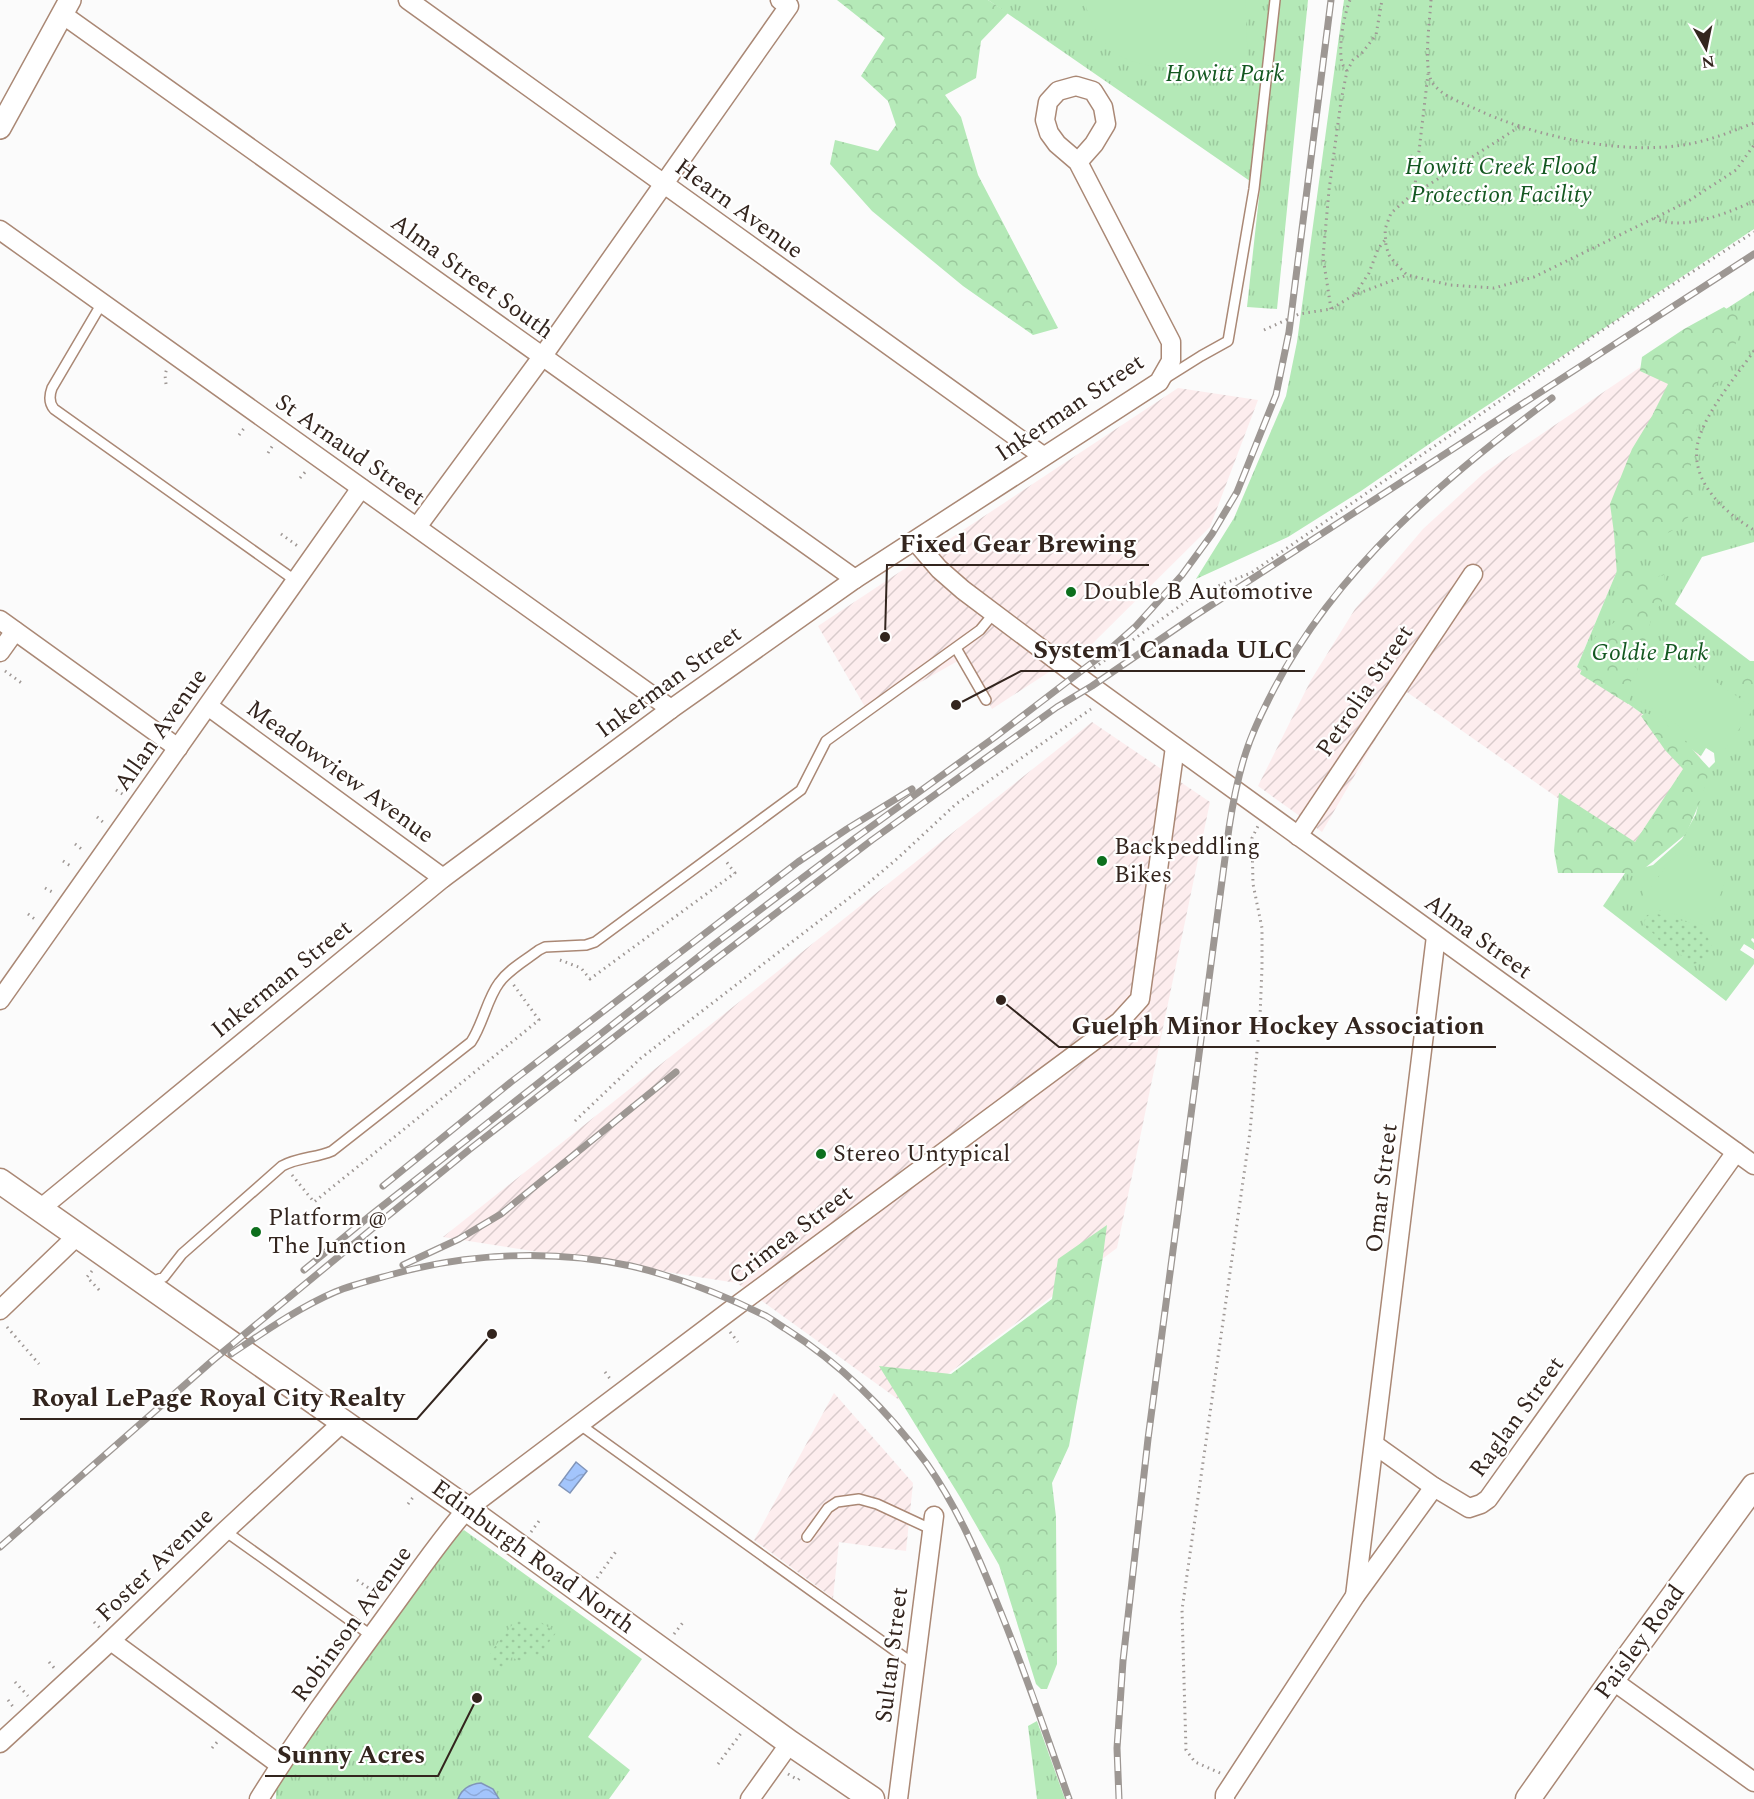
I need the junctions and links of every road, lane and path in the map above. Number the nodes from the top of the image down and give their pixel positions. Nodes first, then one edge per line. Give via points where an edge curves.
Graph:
1 (408, 0) edge
2 (1275, 0) edge
3 (1350, 0) edge
4 (1382, 0) edge
5 (1431, 0) edge
6 (785, 3) edge
7 (66, 7) edge
8 (1347, 71) junction
9 (1428, 71) junction
10 (1754, 123) edge
11 (0, 128) edge
12 (1519, 128) junction
13 (1754, 145) edge
14 (1078, 162) dead end
15 (664, 185) junction
16 (1414, 195) junction
17 (1754, 201) edge
18 (1654, 218) junction
19 (0, 230) edge
20 (1754, 232) edge
21 (1386, 240) junction
22 (1407, 275) junction
23 (1354, 295) junction
24 (102, 303) junction
25 (1331, 309) junction
26 (1264, 330) dead end
27 (1754, 351) edge
28 (542, 357) junction
29 (167, 368) dead end
30 (1159, 382) junction
31 (166, 384) dead end
32 (247, 424) dead end
33 (239, 435) dead end
34 (274, 443) dead end
35 (268, 453) dead end
36 (1043, 456) junction
37 (309, 467) dead end
38 (300, 477) dead end
39 (361, 488) junction
40 (417, 527) junction
41 (1754, 530) edge
42 (281, 534) dead end
43 (915, 541) junction
44 (302, 549) dead end
45 (1473, 574) dead end
46 (855, 579) junction
47 (296, 581) junction
48 (994, 613) junction
49 (0, 620) edge
50 (15, 631) junction
51 (956, 648) junction
52 (0, 652) edge
53 (5, 671) dead end
54 (1080, 678) junction
55 (23, 684) dead end
56 (1107, 698) junction
57 (986, 700) dead end
58 (208, 706) junction
59 (672, 709) junction
60 (1175, 747) junction
61 (178, 748) junction
62 (116, 790) dead end
63 (125, 796) dead end
64 (1264, 811) junction
65 (97, 817) dead end
66 (105, 824) dead end
67 (1298, 836) junction
68 (75, 844) dead end
69 (85, 852) dead end
70 (63, 861) dead end
71 (73, 868) dead end
72 (443, 878) junction
73 (45, 888) dead end
74 (55, 894) dead end
75 (28, 914) dead end
76 (36, 920) dead end
77 (1436, 936) junction
78 (0, 1000) edge
79 (575, 1121) dead end
80 (1736, 1152) junction
81 (1754, 1165) edge
82 (0, 1180) edge
83 (40, 1209) junction
84 (78, 1235) junction
85 (95, 1268) dead end
86 (146, 1284) junction
87 (101, 1293) dead end
88 (2, 1317) edge
89 (728, 1329) dead end
90 (738, 1342) dead end
91 (39, 1364) dead end
92 (604, 1372) dead end
93 (612, 1381) dead end
94 (343, 1422) junction
95 (579, 1424) junction
96 (1375, 1445) junction
97 (1754, 1486) edge
98 (1434, 1487) junction
99 (415, 1494) dead end
100 (408, 1504) dead end
101 (467, 1509) junction
102 (539, 1521) dead end
103 (933, 1523) joint
104 (225, 1531) junction
105 (530, 1532) dead end
106 (807, 1538) dead end
107 (617, 1550) dead end
108 (596, 1579) dead end
109 (357, 1580) dead end
110 (1355, 1596) junction
111 (384, 1598) dead end
112 (684, 1621) dead end
113 (674, 1635) dead end
114 (372, 1636) junction
115 (111, 1641) junction
116 (915, 1665) junction
117 (1612, 1680) junction
118 (15, 1682) dead end
119 (31, 1699) dead end
120 (744, 1730) dead end
121 (0, 1743) edge
122 (790, 1743) junction
123 (718, 1764) dead end
124 (280, 1765) junction
125 (788, 1773) dead end
126 (1236, 1779) junction
127 (798, 1780) dead end
128 (1754, 1782) edge
129 (259, 1799) edge
130 (750, 1799) edge
131 (872, 1799) edge
132 (898, 1799) edge
133 (1225, 1799) edge
134 (1528, 1799) edge

1 - 15 street, Hearn Avenue
2 - 30 lane via 1254,189 1228,341
3 - 8 path via 1341,43 1342,63
4 - 8 path via 1376,35
5 - 9 path
6 - 15 street
7 - 11 street
7 - 28 street, Alma Street South
8 - 25 path via 1323,257
9 - 12 path via 1445,94
9 - 16 path
10 - 12 path via 1707,140 1664,147 1608,145
12 - 16 path
13 - 18 path via 1736,170
14 - 30 street, Inkerman Street via 1171,342 1172,361
15 - 28 street
15 - 36 street, Hearn Avenue
16 - 21 path via 1390,213
17 - 18 path via 1715,217 1663,223
18 - 22 path via 1534,277 1494,288 1450,285
19 - 24 street, St Arnaud Street
20 - 54 path via 1601,331 1251,573 1195,595
21 - 22 path via 1389,255
21 - 23 path
22 - 23 path
23 - 25 path
24 - 39 street, St Arnaud Street
24 - 47 lane via 52,388 54,410
25 - 26 path via 1299,314
27 - 41 path via 1720,399 1697,444 1700,475 1717,503
28 - 40 street
28 - 46 street, Alma Street South
29 - 31 path
30 - 36 street, Inkerman Street
32 - 33 path
34 - 35 path
36 - 43 street, Inkerman Street
37 - 38 path
39 - 40 street, St Arnaud Street
39 - 47 street, Allan Avenue
40 - 59 street, St Arnaud Street
42 - 44 path
43 - 46 street, Inkerman Street
43 - 48 street via 939,569
45 - 67 street, Petrolia Street
46 - 59 street, Inkerman Street
47 - 58 street, Allan Avenue
48 - 51 lane via 980,630
48 - 54 street
49 - 50 street
50 - 52 street
50 - 61 street
51 - 57 lane
51 - 86 lane via 826,741 801,790 595,942 545,947 503,978 471,1042 332,1151 282,1166 189,1247 164,1277
53 - 55 path
54 - 56 street
56 - 60 street
56 - 79 path via 956,804 866,885 641,1058
58 - 61 street, Allan Avenue
58 - 72 street, Meadowview Avenue
59 - 72 street, Inkerman Street
60 - 64 street, Alma Street
60 - 95 street, Crimea Street via 1140,999 1119,1022
61 - 78 street, Allan Avenue
62 - 63 path
64 - 67 street, Alma Street
64 - 126 path via 1252,838 1263,967 1250,1132 1182,1610 1186,1750 1195,1762
65 - 66 path
67 - 77 street, Alma Street
68 - 69 path
70 - 71 path
72 - 83 street, Inkerman Street
73 - 74 path
75 - 76 path
77 - 80 street, Alma Street
77 - 96 street, Omar Street
80 - 81 street, Alma Street
80 - 98 street, Raglan Street via 1488,1499 1469,1508
82 - 83 main road, Edinburgh Road North
83 - 84 main road, Edinburgh Road North
84 - 86 main road, Edinburgh Road North
84 - 88 street
85 - 87 path via 87,1277
86 - 94 main road, Edinburgh Road North
88 - 91 path
89 - 90 path
92 - 93 path
94 - 101 main road, Edinburgh Road North
94 - 104 street, Foster Avenue
95 - 101 street, Crimea Street
95 - 116 lane
96 - 98 street
96 - 110 street, Omar Street
97 - 117 main road, Paisley Road
98 - 110 street
99 - 100 path
101 - 114 street, Robinson Avenue
101 - 122 main road, Edinburgh Road North
102 - 105 path
103 - 106 lane via 859,1499 828,1508
103 - 116 street, Sultan Street
104 - 114 lane
104 - 115 street, Foster Avenue
107 - 108 path
109 - 111 path
110 - 126 street
112 - 113 path
114 - 124 street, Robinson Avenue
115 - 121 street, Foster Avenue
115 - 124 street
116 - 132 street, Sultan Street
117 - 128 street
117 - 134 main road, Paisley Road
118 - 119 path
120 - 123 path
122 - 130 street
122 - 131 main road, Edinburgh Road North
124 - 129 street, Robinson Avenue
125 - 127 path
126 - 133 street

